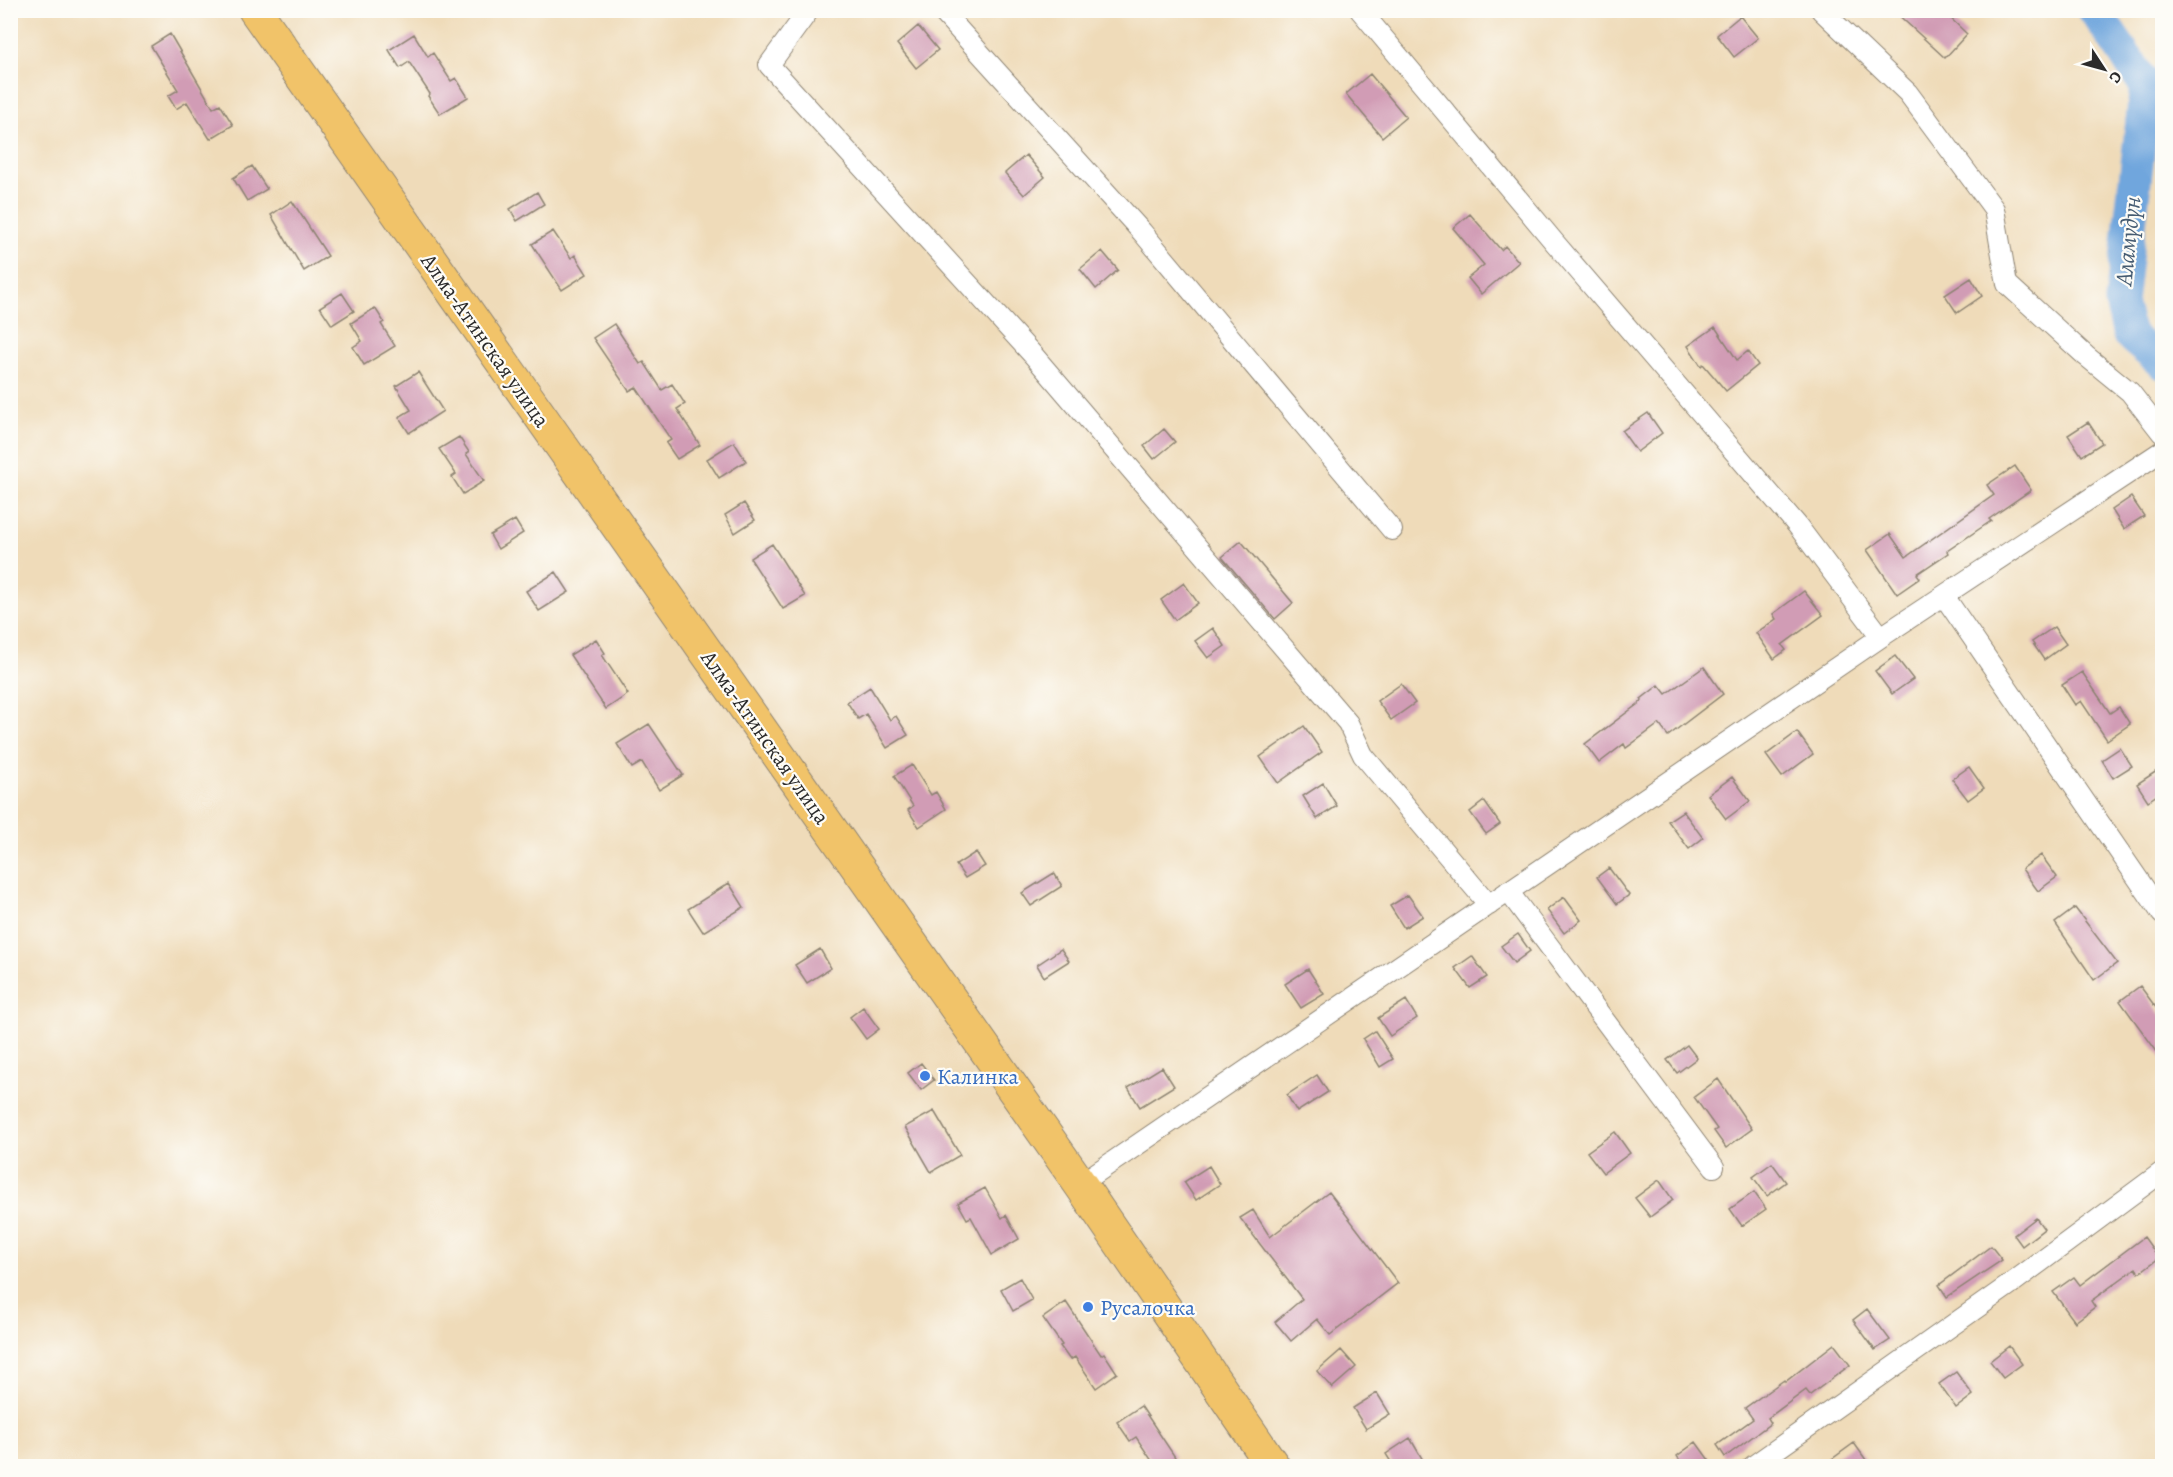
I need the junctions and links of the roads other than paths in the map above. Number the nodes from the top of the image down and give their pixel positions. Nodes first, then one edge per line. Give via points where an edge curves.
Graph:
1 (255, 10) edge
2 (808, 10) edge
3 (941, 10) edge
4 (1360, 10) edge
5 (1821, 10) edge
6 (2163, 433) edge
7 (2163, 451) edge
8 (1392, 530) dead end
9 (1944, 596) junction
10 (1881, 637) junction
11 (1508, 891) junction
12 (1490, 904) junction
13 (2163, 914) edge
14 (1714, 1167) dead end
15 (2163, 1173) edge
16 (1080, 1184) junction
17 (1273, 1467) edge
18 (1753, 1467) edge

1 - 16 highway, Алма-Атинская улица
2 - 12 street via 769,65 1034,356 1348,723 1363,755
3 - 8 street via 1142,232
4 - 10 street via 1797,525
5 - 6 street via 1908,93 1994,209 2007,284 2130,392
7 - 9 street
9 - 10 street
9 - 13 street
10 - 11 street
11 - 12 street
11 - 14 street
12 - 16 street
15 - 18 street
16 - 17 highway, Алма-Атинская улица

